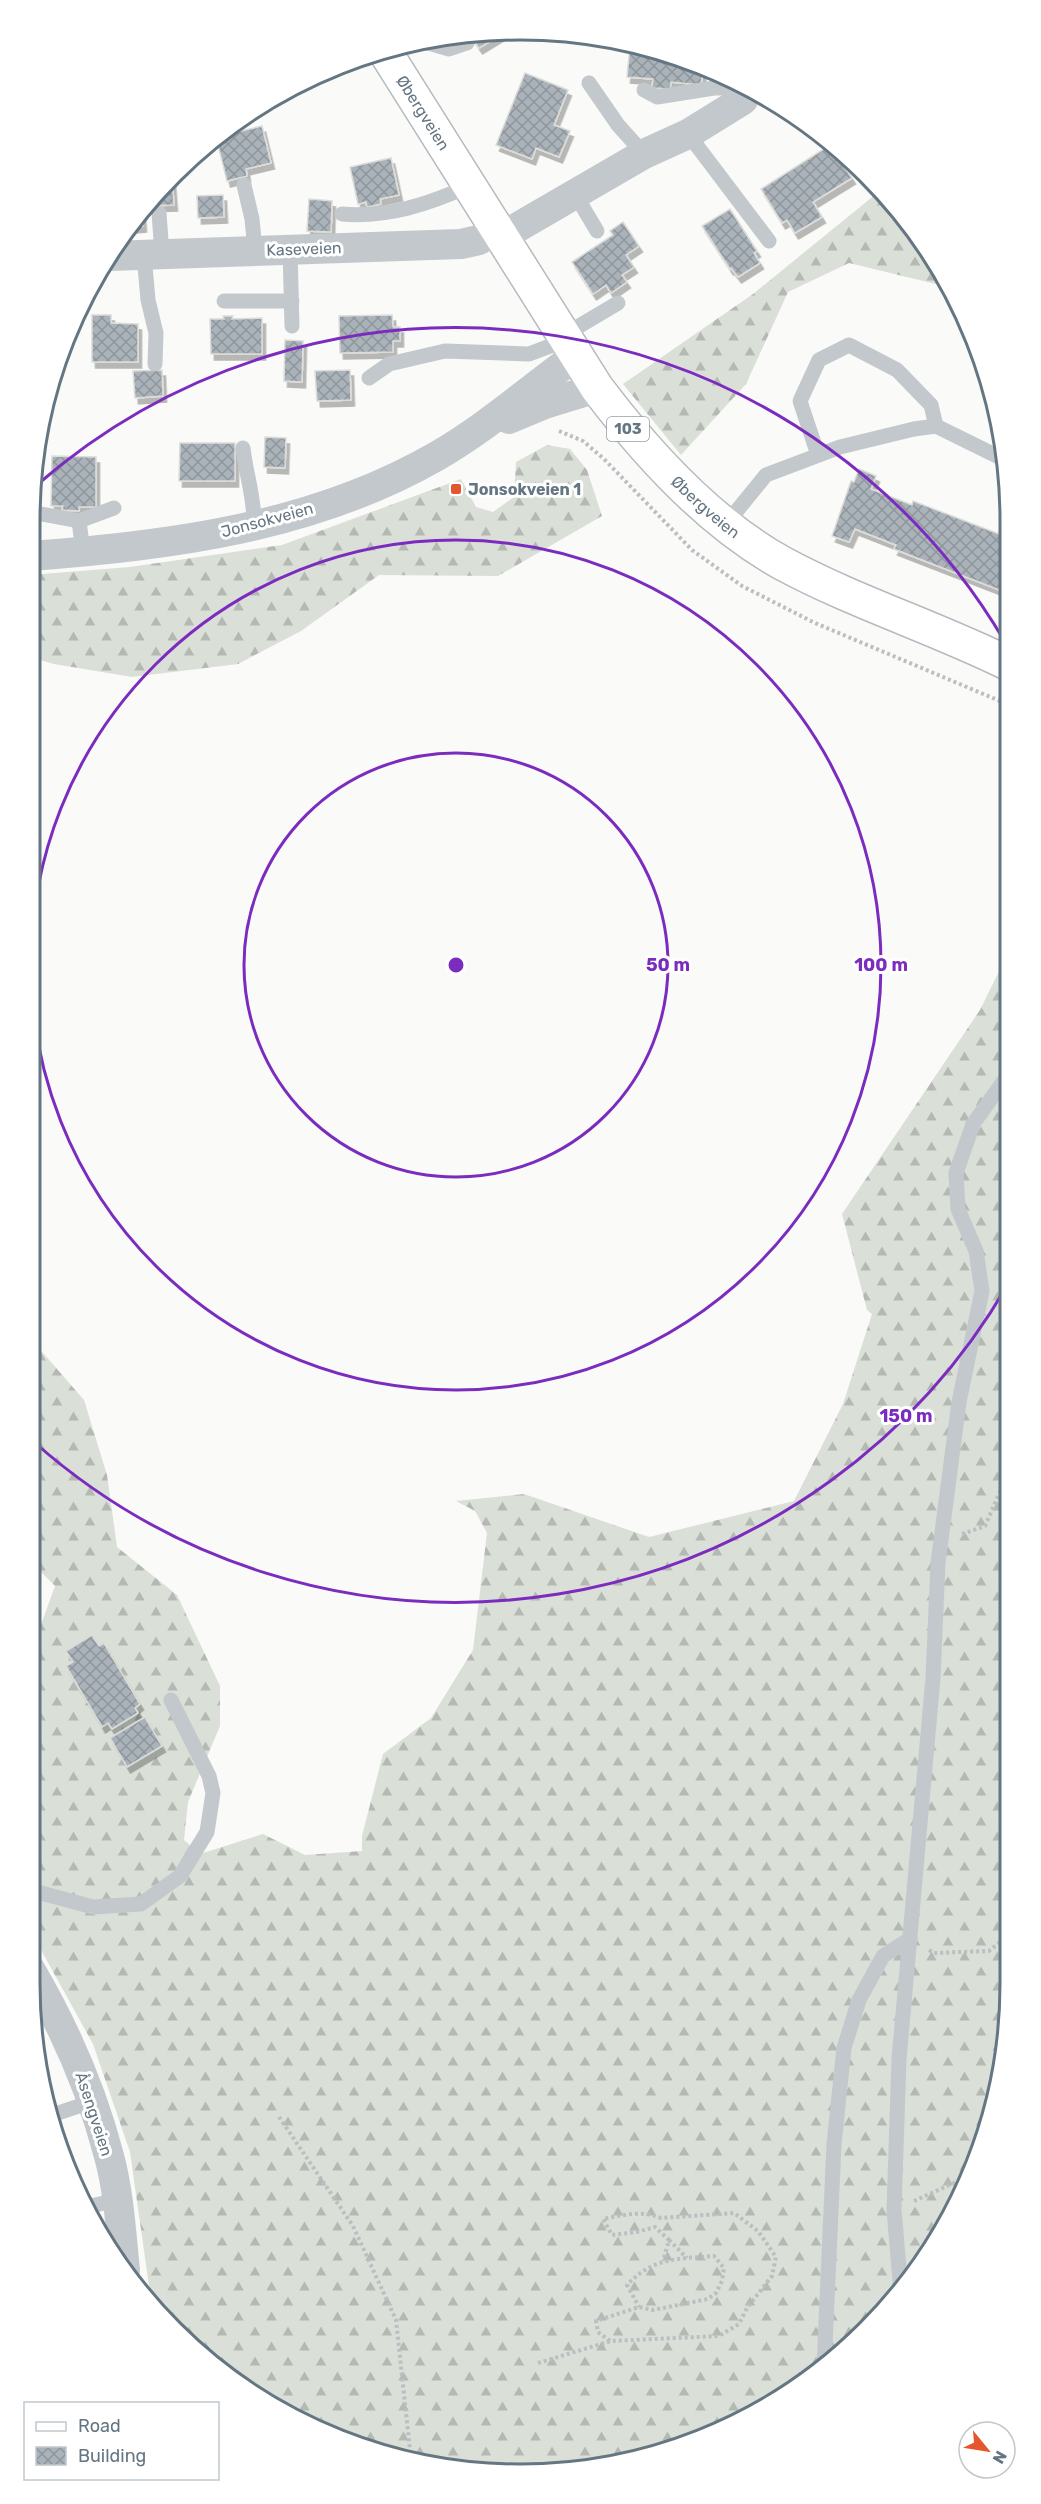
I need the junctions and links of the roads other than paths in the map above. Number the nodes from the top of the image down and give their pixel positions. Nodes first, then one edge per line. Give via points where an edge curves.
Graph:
1 (462, 45) edge
2 (443, 47) edge
3 (390, 59) edge
4 (589, 83) dead end
5 (644, 90) dead end
6 (735, 91) edge
7 (743, 96) edge
8 (688, 134) junction
9 (644, 154) junction
10 (244, 184) dead end
11 (469, 186) junction
12 (575, 194) junction
13 (159, 213) dead end
14 (342, 214) dead end
15 (597, 231) dead end
16 (499, 234) junction
17 (769, 241) dead end
18 (290, 249) junction
19 (255, 250) junction
20 (153, 255) junction
21 (120, 256) edge
22 (292, 301) junction
23 (224, 302) dead end
24 (618, 303) dead end
25 (292, 326) dead end
26 (569, 343) junction
27 (155, 364) dead end
28 (369, 378) dead end
29 (597, 388) junction
30 (486, 426) junction
31 (936, 426) junction
32 (243, 448) dead end
33 (818, 455) junction
34 (996, 455) edge
35 (114, 508) dead end
36 (40, 514) edge
37 (79, 521) junction
38 (726, 524) junction
39 (254, 526) junction
40 (83, 552) junction
41 (40, 555) edge
42 (1000, 660) edge
43 (1000, 1086) edge
44 (171, 1700) dead end
45 (40, 1893) edge
46 (910, 1939) junction
47 (45, 2016) edge
48 (91, 2102) junction
49 (58, 2113) edge
50 (118, 2200) junction
51 (95, 2205) edge
52 (123, 2253) edge
53 (900, 2277) edge
54 (825, 2354) edge

1 - 2 lane
3 - 11 main road, Øbergveien / 103
4 - 9 lane
5 - 6 lane via 657,97 714,88
7 - 8 street
8 - 9 street
8 - 17 lane
9 - 12 street
10 - 19 lane
11 - 14 lane via 407,209 364,216
11 - 16 main road, Øbergveien / 103
12 - 15 lane
12 - 16 street
13 - 20 lane
16 - 18 street, Kaseveien via 461,244
16 - 26 main road, Øbergveien / 103
18 - 19 street, Kaseveien
18 - 22 lane
19 - 20 street, Kaseveien
20 - 21 street, Kaseveien
20 - 27 lane via 148,300 156,333
22 - 23 lane
22 - 25 lane
24 - 26 lane
26 - 28 lane via 529,354 445,351 389,364
26 - 29 main road, Øbergveien / 103
26 - 30 street, Jonsokveien
29 - 30 street, Jonsokveien
29 - 38 main road, Øbergveien / 103 via 631,433
30 - 39 street, Jonsokveien via 435,457 374,486
31 - 33 lane
31 - 33 lane via 931,405 897,370 849,345 819,360 800,401
31 - 34 lane
32 - 39 lane via 255,506
33 - 38 lane via 766,475
35 - 37 lane
36 - 37 lane
37 - 40 lane
38 - 42 main road, Øbergveien / 103 via 781,562
39 - 40 street, Jonsokveien via 136,548
40 - 41 street, Jonsokveien
43 - 46 lane via 973,1124 956,1173 958,1209 976,1251 982,1291 959,1402 940,1542 933,1678
44 - 45 lane via 209,1776 213,1793 207,1832 180,1876 141,1904 93,1907
46 - 53 lane via 899,2059 894,2210
46 - 54 lane via 883,1956 859,2000 844,2048 834,2144
47 - 48 street, Åsengveien via 83,2076
48 - 49 lane
48 - 50 street, Åsengveien via 109,2155
50 - 51 lane
50 - 52 street, Åsengveien

